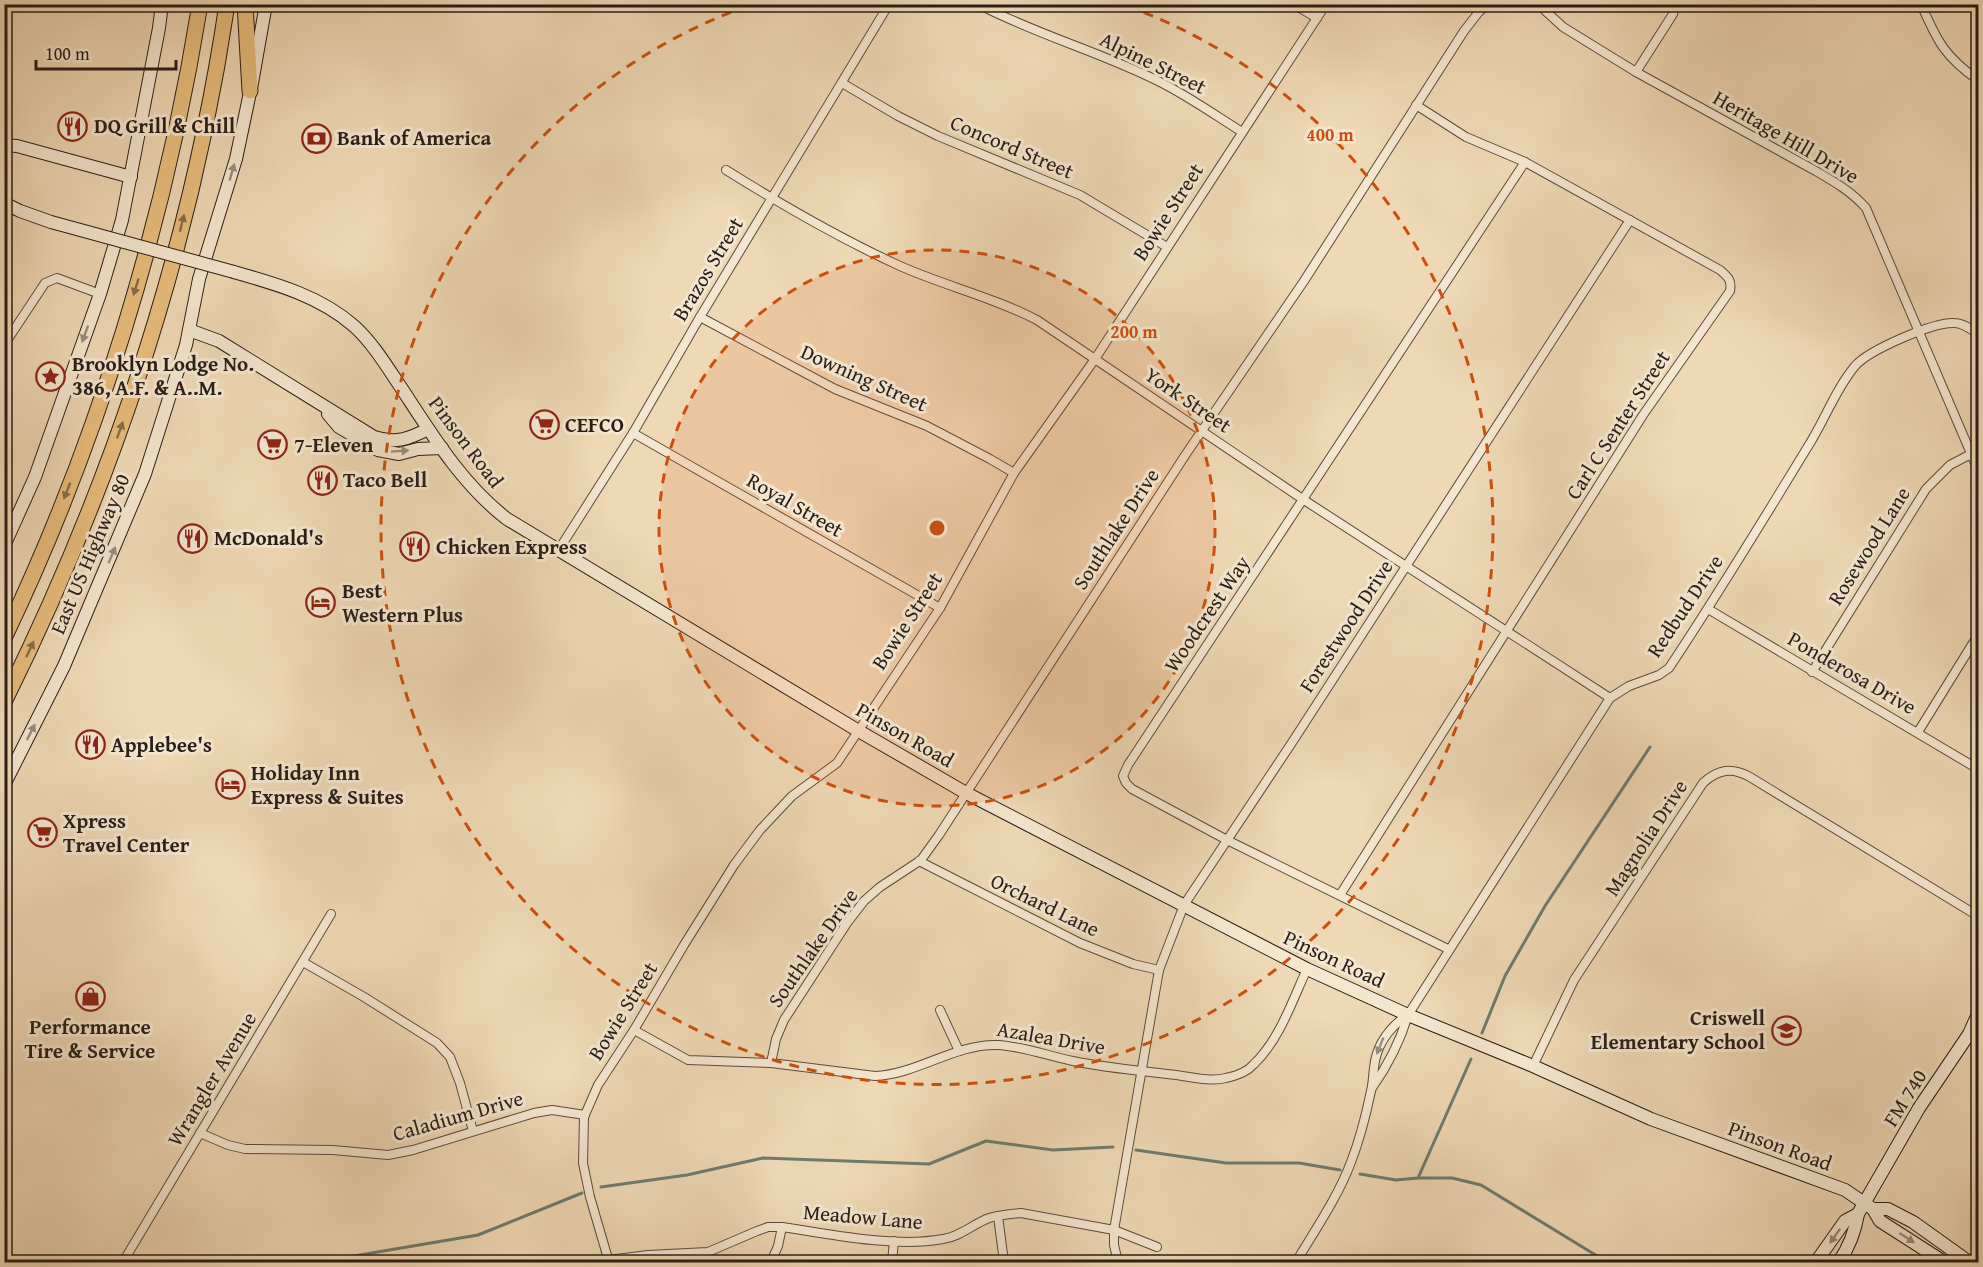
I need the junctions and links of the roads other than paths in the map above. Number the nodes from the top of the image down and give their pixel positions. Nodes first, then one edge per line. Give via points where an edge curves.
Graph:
1 (162, 4) edge
2 (200, 4) edge
3 (227, 4) edge
4 (245, 4) edge
5 (266, 4) edge
6 (889, 4) edge
7 (978, 4) edge
8 (1293, 4) edge
9 (1326, 4) edge
10 (1487, 4) edge
11 (1538, 4) edge
12 (1676, 4) edge
13 (1921, 4) edge
14 (1317, 18) junction
15 (1636, 72) junction
16 (1978, 80) edge
17 (842, 82) junction
18 (250, 91) junction
19 (1416, 105) junction
20 (1242, 132) junction
21 (4, 145) edge
22 (1525, 162) junction
23 (726, 170) dead end
24 (131, 177) junction
25 (771, 198) junction
26 (4, 203) edge
27 (1630, 220) junction
28 (1167, 247) junction
29 (100, 294) junction
30 (700, 317) junction
31 (189, 330) junction
32 (1920, 331) junction
33 (1978, 334) edge
34 (4, 345) edge
35 (1095, 359) junction
36 (317, 402) junction
37 (428, 429) junction
38 (1202, 431) junction
39 (633, 433) junction
40 (442, 448) junction
41 (1971, 454) junction
42 (1978, 470) edge
43 (1014, 473) junction
44 (1304, 500) junction
45 (4, 546) edge
46 (558, 551) junction
47 (1407, 564) junction
48 (940, 608) junction
49 (1708, 609) junction
50 (1508, 632) junction
51 (1978, 635) edge
52 (4, 638) edge
53 (1812, 672) junction
54 (1610, 698) junction
55 (4, 702) edge
56 (857, 730) junction
57 (1918, 732) junction
58 (1978, 769) edge
59 (4, 785) edge
60 (966, 793) junction
61 (1227, 840) junction
62 (919, 861) junction
63 (1340, 895) junction
64 (1184, 905) junction
65 (332, 914) dead end
66 (1978, 916) edge
67 (1448, 949) junction
68 (303, 962) junction
69 (1307, 969) junction
70 (1159, 970) junction
71 (940, 1010) dead end
72 (1978, 1014) edge
73 (1408, 1015) junction
74 (634, 1030) junction
75 (1974, 1035) edge
76 (1978, 1045) edge
77 (959, 1051) junction
78 (771, 1063) junction
79 (1533, 1066) junction
80 (1140, 1071) junction
81 (1372, 1088) junction
82 (585, 1115) junction
83 (473, 1131) junction
84 (200, 1133) junction
85 (1866, 1209) junction
86 (998, 1216) junction
87 (782, 1227) junction
88 (1114, 1230) junction
89 (894, 1241) junction
90 (1157, 1247) dead end
91 (608, 1262) edge
92 (123, 1263) edge
93 (771, 1263) edge
94 (892, 1263) edge
95 (1004, 1263) edge
96 (1118, 1263) edge
97 (1296, 1263) edge
98 (1816, 1263) edge
99 (1839, 1263) edge
100 (1944, 1263) edge
101 (1969, 1263) edge

1 - 24 main road
2 -> 52 highway via 164,183 118,345 58,513
55 -> 3 highway via 79,539 136,382 194,176
4 - 18 highway
5 - 18 main road, East US Highway 80
6 - 17 street, Brazos Street
7 - 20 street, Alpine Street via 1160,82
8 - 14 street
9 - 14 street, Bowie Street
10 - 19 street, Southlake Drive via 1464,31
11 - 15 street, Heritage Hill Drive via 1563,27
12 - 15 street
13 - 16 street via 1943,50
14 - 20 street, Bowie Street
15 - 32 street, Heritage Hill Drive via 1814,170 1857,198 1866,208
17 - 25 street, Brazos Street
17 - 28 street, Concord Street via 938,136 1080,195
31 -> 18 main road, East US Highway 80 via 199,279 236,159
19 - 22 street, Carl C Senter Street via 1466,137
19 - 38 street, Southlake Drive
20 - 28 street, Bowie Street
21 - 24 main road
22 - 27 street, Carl C Senter Street
22 - 44 street, Woodcrest Way
23 - 25 street, York Street
24 - 29 main road
25 - 30 street, Brazos Street
25 - 35 street, York Street via 898,265 1018,310
26 - 37 main road, Pinson Road, bridge via 51,222 234,272 302,294 323,305 353,325
27 - 47 street, Forestwood Drive
27 - 50 street, Carl C Senter Street via 1720,270 1731,283 1730,291 1643,415
28 - 35 street, Bowie Street
29 - 34 street via 57,278 45,284
29 -> 45 main road via 35,477
30 - 39 street, Brazos Street
30 - 43 street, Downing Street via 835,389 927,426
31 - 36 main road via 219,341
59 -> 31 main road, East US Highway 80 via 64,666 116,545 144,476
32 - 33 street, Redbud Drive via 1954,323
32 - 41 street, Heritage Hill Drive
32 - 49 street, Redbud Drive via 1867,355 1856,366
35 - 38 street, York Street
35 - 43 street, Bowie Street
36 - 37 main road via 381,439 401,441
36 -> 40 main road via 339,427 378,450 399,454 418,448
37 - 40 main road, Pinson Road
38 - 44 street, York Street
38 - 60 street, Southlake Drive
39 - 46 street, Brazos Street
39 - 48 street, Royal Street
40 - 46 main road, Pinson Road via 488,504
41 - 42 street, Heritage Hill Drive
41 - 53 street, Rosewood Lane via 1950,465 1926,489
43 - 48 street, Bowie Street
44 - 47 street, York Street
44 - 61 street, Woodcrest Way via 1124,776 1132,789
46 - 56 main road, Pinson Road
47 - 50 street, York Street
47 - 61 street, Forestwood Drive
48 - 56 street, Bowie Street
49 - 53 street, Ponderosa Drive
49 - 54 street, Redbud Drive via 1669,668
50 - 54 street, York Street
50 - 63 street, Carl C Senter Street
51 - 57 street
53 - 57 street, Ponderosa Drive
54 - 67 street, Redbud Drive
56 - 60 main road, Pinson Road
56 - 74 street, Bowie Street via 837,763 792,796 741,856
57 - 58 street, Ponderosa Drive
60 - 62 street, Southlake Drive
60 - 64 main road, Pinson Road
61 - 63 street, Woodcrest Way
61 - 64 street, Forestwood Drive
62 - 70 street, Orchard Lane via 1080,943
62 - 78 street, Southlake Drive via 880,887 847,923 784,1020
63 - 67 street, Woodcrest Way
64 - 69 main road, Pinson Road
64 - 70 street, Forestwood Drive
65 - 68 street, Wrangler Avenue
66 - 79 street, Magnolia Drive via 1738,770 1714,774 1703,783 1574,980
67 - 73 street, Redbud Drive
68 - 83 street via 437,1043 450,1057
68 - 84 street, Wrangler Avenue
69 - 73 main road, Pinson Road
69 - 80 street, Azalea Drive via 1272,1044 1253,1066 1226,1078 1213,1079
70 - 80 street, Forestwood Drive
71 - 77 street
72 - 75 main road, FM 740 / FM 740
73 - 79 main road, Pinson Road
73 - 81 street, Redbud Drive via 1401,1039
73 -> 81 street, Redbud Drive via 1383,1039 1374,1065
74 - 78 street, Azalea Drive via 688,1060
74 - 82 street, Bowie Street via 598,1086
75 - 76 street
75 - 85 main road, FM 740 / FM 740 via 1919,1108
77 - 78 street, Azalea Drive via 892,1075
77 - 80 street, Azalea Drive via 980,1045 1001,1046
79 - 85 main road, Pinson Road via 1659,1122 1845,1190
80 - 88 street, Forestwood Drive
81 - 97 street, Redbud Drive via 1351,1164
82 - 83 street, Caladium Drive via 552,1110
82 - 91 street, Bowie Street via 584,1163
83 - 84 street, Caladium Drive via 388,1155 245,1149
84 - 92 street, Wrangler Avenue
85 -> 98 main road via 1845,1221
85 - 99 main road
85 -> 100 main road
85 - 101 main road via 1888,1209 1913,1222
86 - 88 street, Meadow Lane via 1021,1214
86 - 89 street, Meadow Lane via 946,1239
86 - 95 street
87 - 89 street, Meadow Lane
87 - 91 street, Meadow Lane via 768,1227 708,1252
87 - 93 street
88 - 90 street, Meadow Lane
88 - 96 street, Forestwood Drive
89 - 94 street

